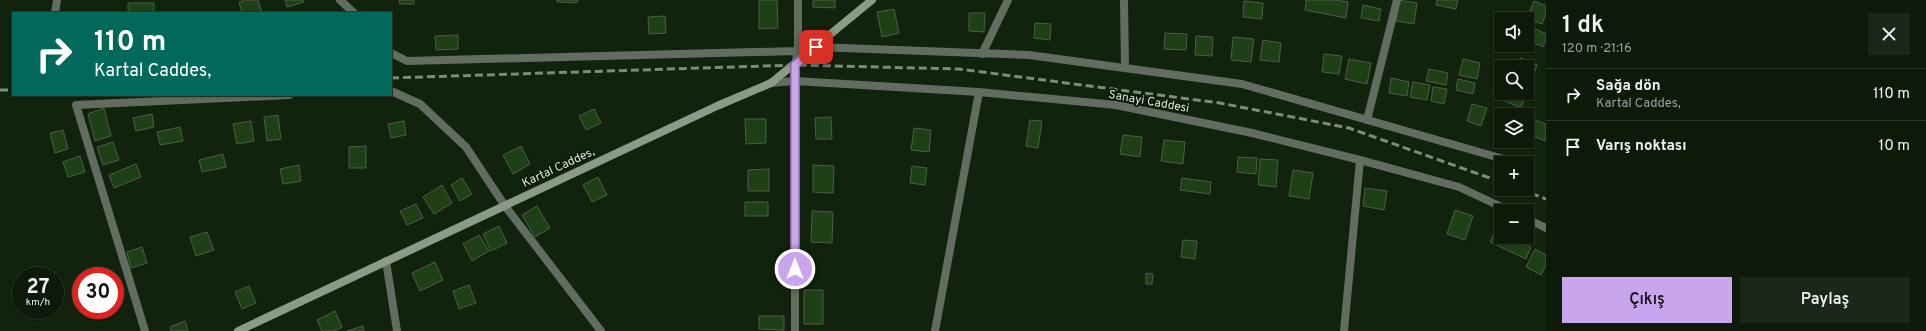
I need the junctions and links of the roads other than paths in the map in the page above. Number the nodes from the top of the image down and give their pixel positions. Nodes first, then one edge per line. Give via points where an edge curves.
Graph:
1 (57, 0) edge
2 (340, 0) edge
3 (798, 0) edge
4 (872, 0) edge
5 (1008, 0) edge
6 (1124, 0) edge
7 (1397, 0) edge
8 (55, 12) edge
9 (353, 12) edge
10 (816, 47) junction
11 (798, 51) junction
12 (392, 54) edge
13 (982, 54) junction
14 (795, 65) junction
15 (1125, 68) junction
16 (795, 81) junction
17 (771, 83) junction
18 (392, 91) edge
19 (979, 92) junction
20 (267, 96) edge
21 (1367, 120) junction
22 (1494, 156) edge
23 (1360, 160) junction
24 (1495, 204) edge
25 (505, 206) junction
26 (1534, 222) edge
27 (1546, 228) edge
28 (386, 261) junction
29 (145, 331) edge
30 (238, 331) edge
31 (397, 331) edge
32 (601, 331) edge
33 (795, 331) edge
34 (936, 331) edge
35 (1344, 331) edge

1 - 8 street
2 - 9 street
3 - 11 street
4 - 10 main road, Kartal Caddes,
5 - 13 street
6 - 15 street
7 - 21 street
10 - 13 street
10 - 14 main road, Kartal Caddes,
11 - 12 street via 407,61
11 - 14 street
13 - 15 street via 1029,56
14 - 16 street
14 - 17 main road, Kartal Caddes,
15 - 21 street via 1242,84
16 - 17 street, Sanayi Caddesi
16 - 19 street, Sanayi Caddesi
16 - 33 street
17 - 25 main road, Kartal Caddes,
18 - 25 street via 420,104 466,147
19 - 23 street, Sanayi Caddesi via 1116,105 1252,133
19 - 34 street
20 - 29 street via 76,105
21 - 22 street
23 - 24 street, Sanayi Caddesi via 1459,187
23 - 35 street
25 - 28 main road, Kartal Caddes,
25 - 32 street
26 - 27 street
28 - 30 main road, Kartal Caddes,
28 - 31 street

